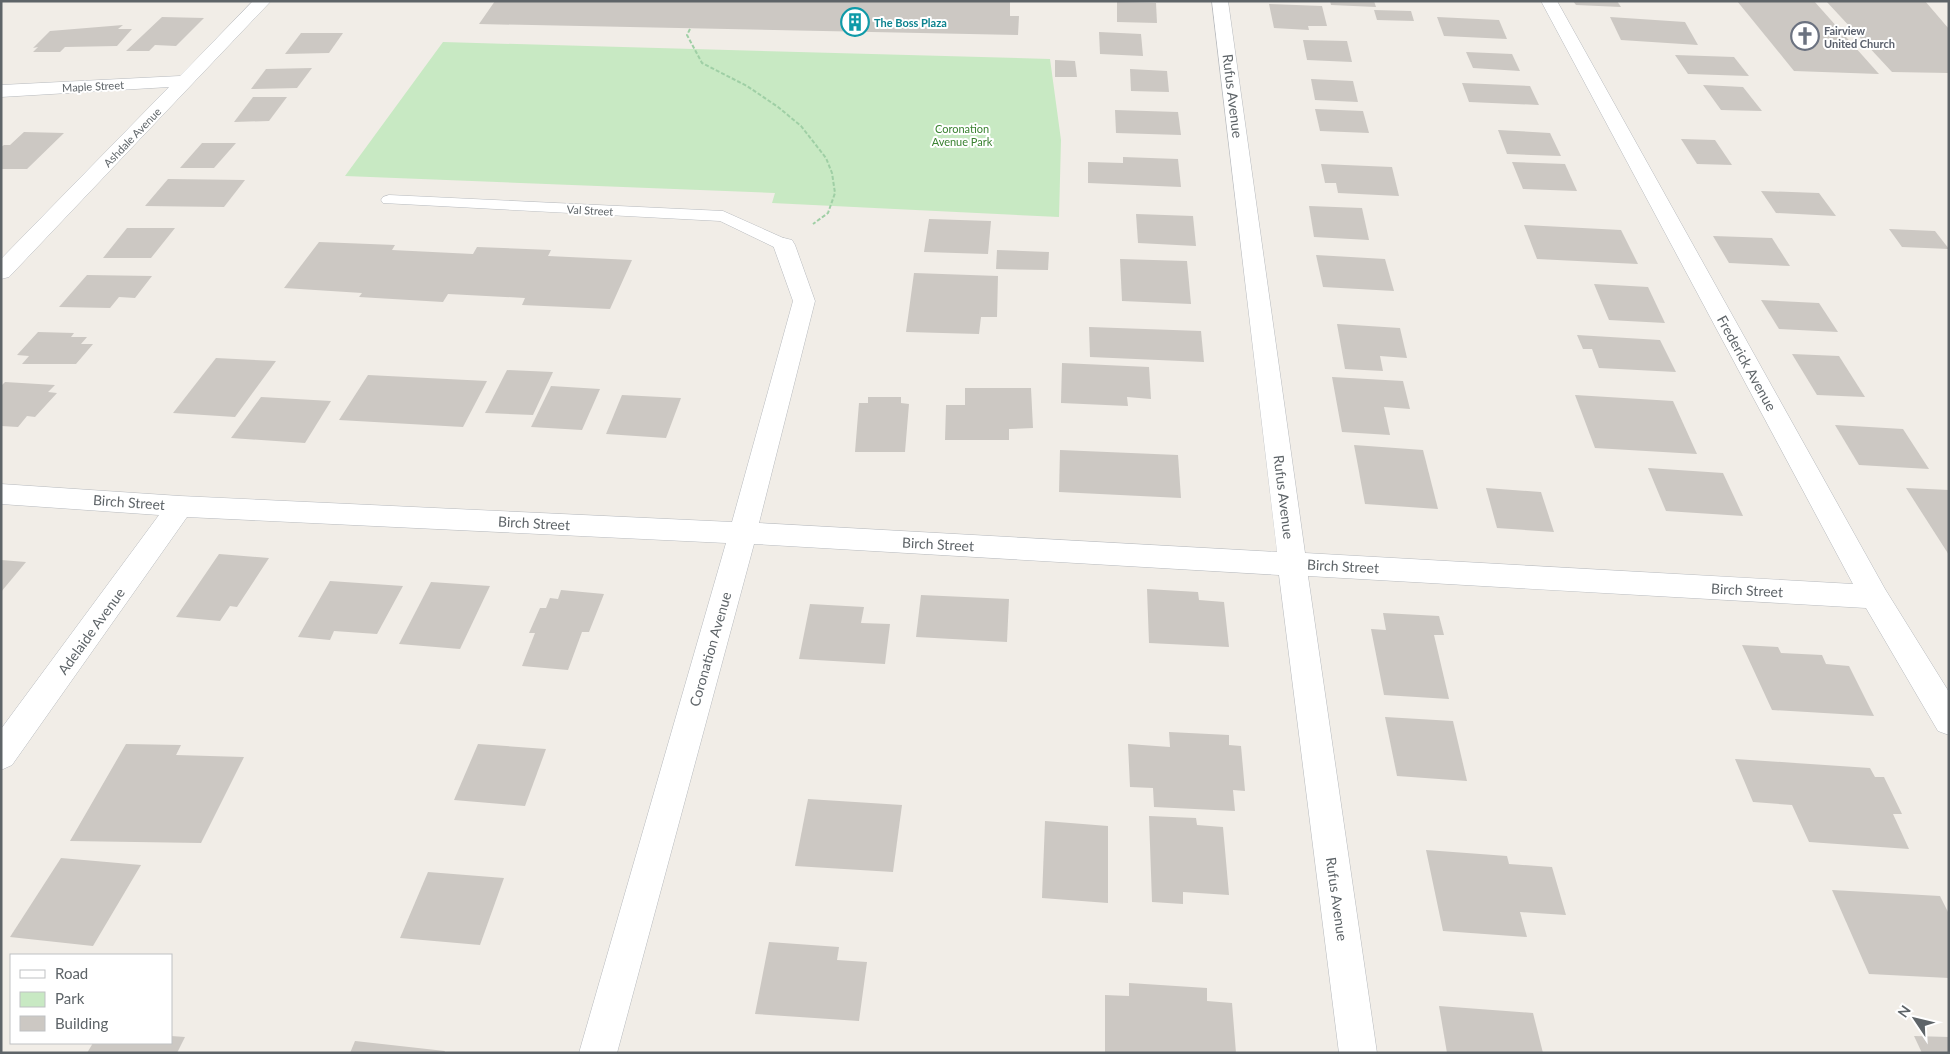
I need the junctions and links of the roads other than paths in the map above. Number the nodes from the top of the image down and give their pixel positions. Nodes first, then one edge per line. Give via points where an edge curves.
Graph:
1 (263, 1) edge
2 (1220, 1) edge
3 (1549, 1) edge
4 (186, 81) junction
5 (1, 91) edge
6 (389, 200) dead end
7 (784, 245) joint
8 (1, 272) edge
9 (1, 494) edge
10 (180, 506) junction
11 (743, 533) junction
12 (1292, 563) junction
13 (1875, 597) junction
14 (1949, 722) edge
15 (1, 755) edge
16 (598, 1053) edge
17 (1358, 1053) edge

1 - 4 street, Ashdale Avenue
2 - 12 street, Rufus Avenue
3 - 13 street, Frederick Avenue
4 - 5 street, Maple Street
4 - 8 street, Ashdale Avenue
6 - 7 lane, Val Street via 723,216
7 - 11 street, Coronation Avenue via 804,301
9 - 10 street, Birch Street
10 - 11 street, Birch Street
10 - 15 street, Adelaide Avenue
11 - 12 street, Birch Street
11 - 16 street, Coronation Avenue
12 - 13 street, Birch Street
12 - 17 street, Rufus Avenue
13 - 14 street, Frederick Avenue

